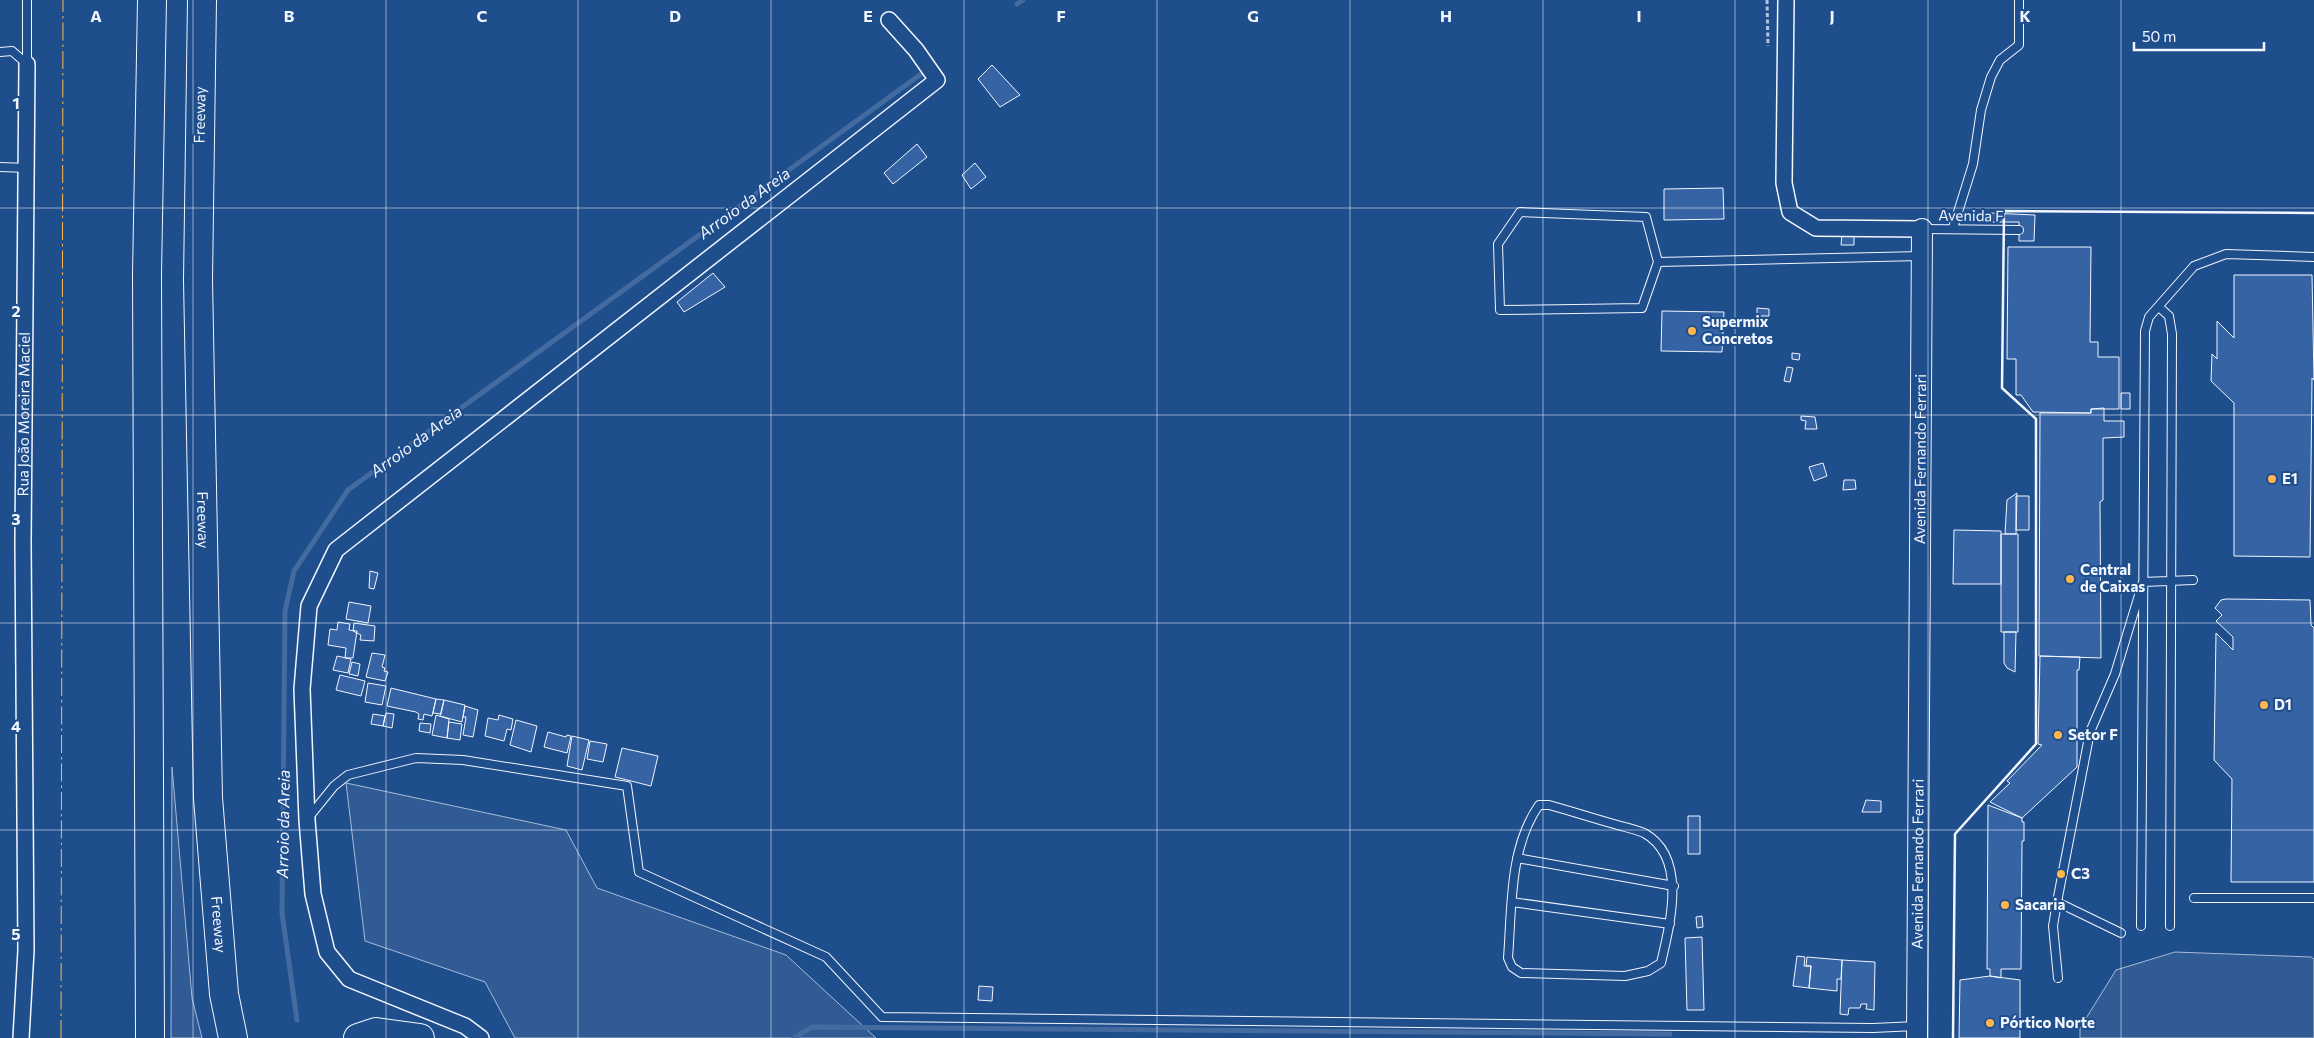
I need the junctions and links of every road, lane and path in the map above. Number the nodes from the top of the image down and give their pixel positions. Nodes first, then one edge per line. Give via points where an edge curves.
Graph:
1 (27, 0) edge
2 (152, 0) edge
3 (202, 0) edge
4 (1786, 0) edge
5 (2019, 0) edge
6 (889, 20) dead end
7 (0, 52) edge
8 (27, 64) junction
9 (0, 167) edge
10 (28, 168) junction
11 (1953, 228) junction
12 (1922, 229) junction
13 (2019, 230) dead end
14 (1922, 256) junction
15 (2314, 257) edge
16 (1658, 262) junction
17 (2159, 307) junction
18 (2193, 580) dead end
19 (2171, 581) junction
20 (2143, 582) junction
21 (307, 820) junction
22 (1517, 858) junction
23 (1674, 886) junction
24 (2194, 898) dead end
25 (2314, 898) edge
26 (1512, 902) junction
27 (2057, 902) junction
28 (1670, 924) junction
29 (2141, 926) dead end
30 (2170, 926) dead end
31 (2121, 933) dead end
32 (2058, 978) dead end
33 (1917, 1032) edge
34 (21, 1038) edge
35 (150, 1038) edge
36 (233, 1038) edge
37 (358, 1038) edge
38 (420, 1038) edge
39 (481, 1038) edge

1 - 8 lane, Rua João Moreira Maciel
2 - 35 highway via 147,274
3 - 36 highway, Freeway via 198,280 208,798 224,994
4 - 12 street via 1784,182 1790,212 1816,228
5 - 11 lane via 2019,45 2000,60 1991,77 1981,110 1973,164
6 - 21 street via 937,80 336,550 309,606 302,688
7 - 8 lane via 12,51
8 - 10 street, Rua João Moreira Maciel
9 - 10 lane
10 - 34 street, Rua João Moreira Maciel via 23,532 26,950
11 - 12 lane, Avenida F
11 - 13 lane, Avenida F
12 - 14 street, Avenida Fernando Ferrari
14 - 16 lane
14 - 33 street, Avenida Fernando Ferrari
15 - 17 lane via 2226,254 2194,266
16 - 16 lane via 1646,217 1520,212 1498,244 1500,310 1642,308
17 - 19 lane via 2169,316 2172,334
17 - 20 lane via 2149,317 2145,331
18 - 19 lane
19 - 20 lane
19 - 30 lane
20 - 27 lane via 2115,674 2090,732
20 - 29 lane
21 - 33 lane via 334,786 348,775 416,758 463,760 627,786 639,872 826,958 882,1017 1854,1028
21 - 39 street via 313,894 327,952 349,979 465,1026
22 - 23 lane
22 - 23 lane via 1531,816 1539,805 1549,805 1643,833 1658,844
22 - 26 lane
23 - 28 lane
24 - 25 lane
26 - 28 lane
26 - 28 lane via 1508,958 1520,973 1625,976 1648,971 1662,963
27 - 31 lane
27 - 32 lane via 2053,926
37 - 38 highway via 376,1032

